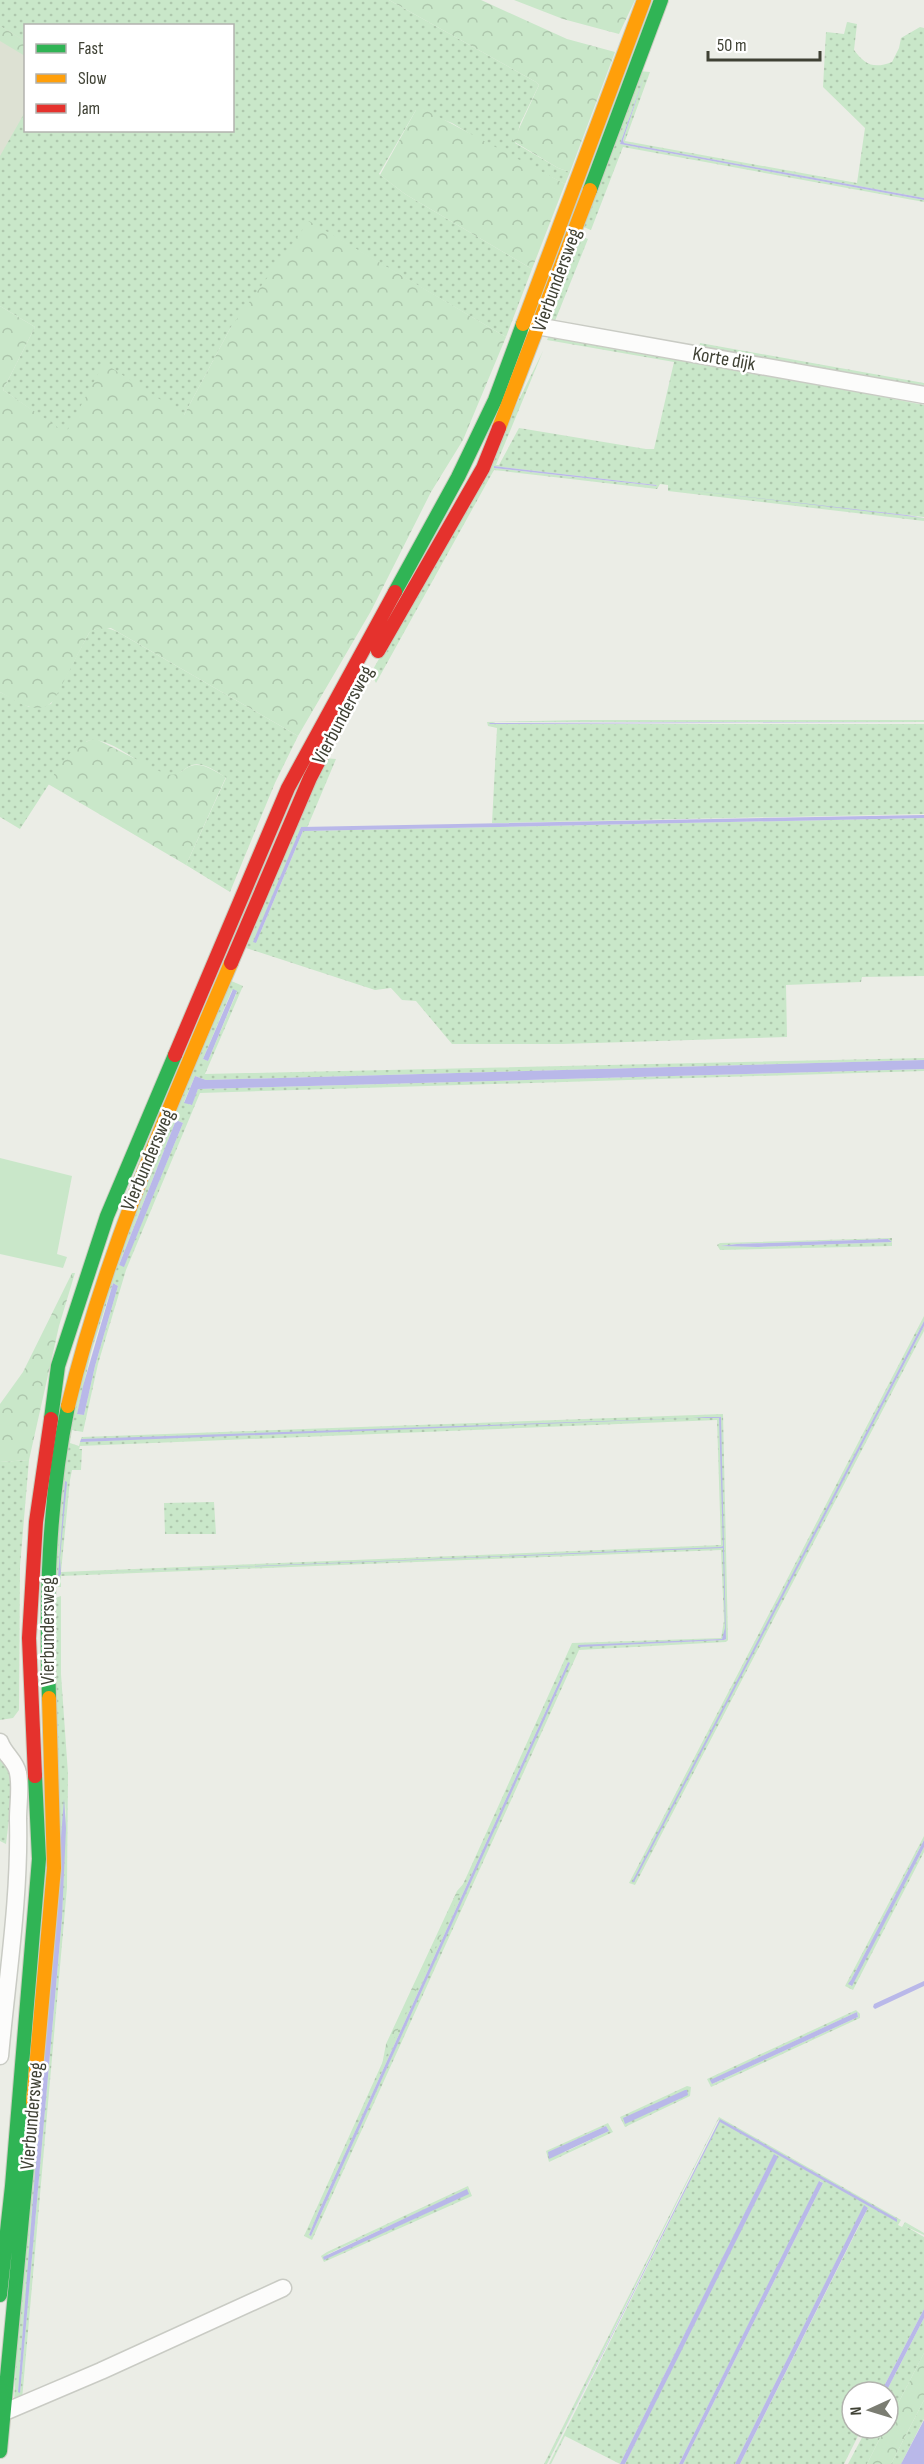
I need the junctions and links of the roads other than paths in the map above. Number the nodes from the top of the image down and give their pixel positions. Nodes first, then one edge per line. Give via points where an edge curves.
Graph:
1 (644, 0) edge
2 (661, 0) edge
3 (531, 326) junction
4 (924, 395) edge
5 (0, 1742) edge
6 (0, 2056) edge
7 (283, 2288) dead end
8 (0, 2295) edge
9 (3, 2414) edge
10 (0, 2451) edge

1 - 3 street, Vierbundersweg
2 - 3 street, Vierbundersweg
3 - 4 street, Korte dijk
3 - 8 street, Vierbundersweg via 458,477 288,788 107,1216 58,1366 36,1522 29,1638 39,1858
3 - 9 street, Vierbundersweg via 483,468 310,778 129,1205 79,1355 60,1446 52,1511 46,1634 54,1868
5 - 6 street, Vierbundersweg via 18,1773 19,1829
7 - 9 street
9 - 10 street, Vierbundersweg

